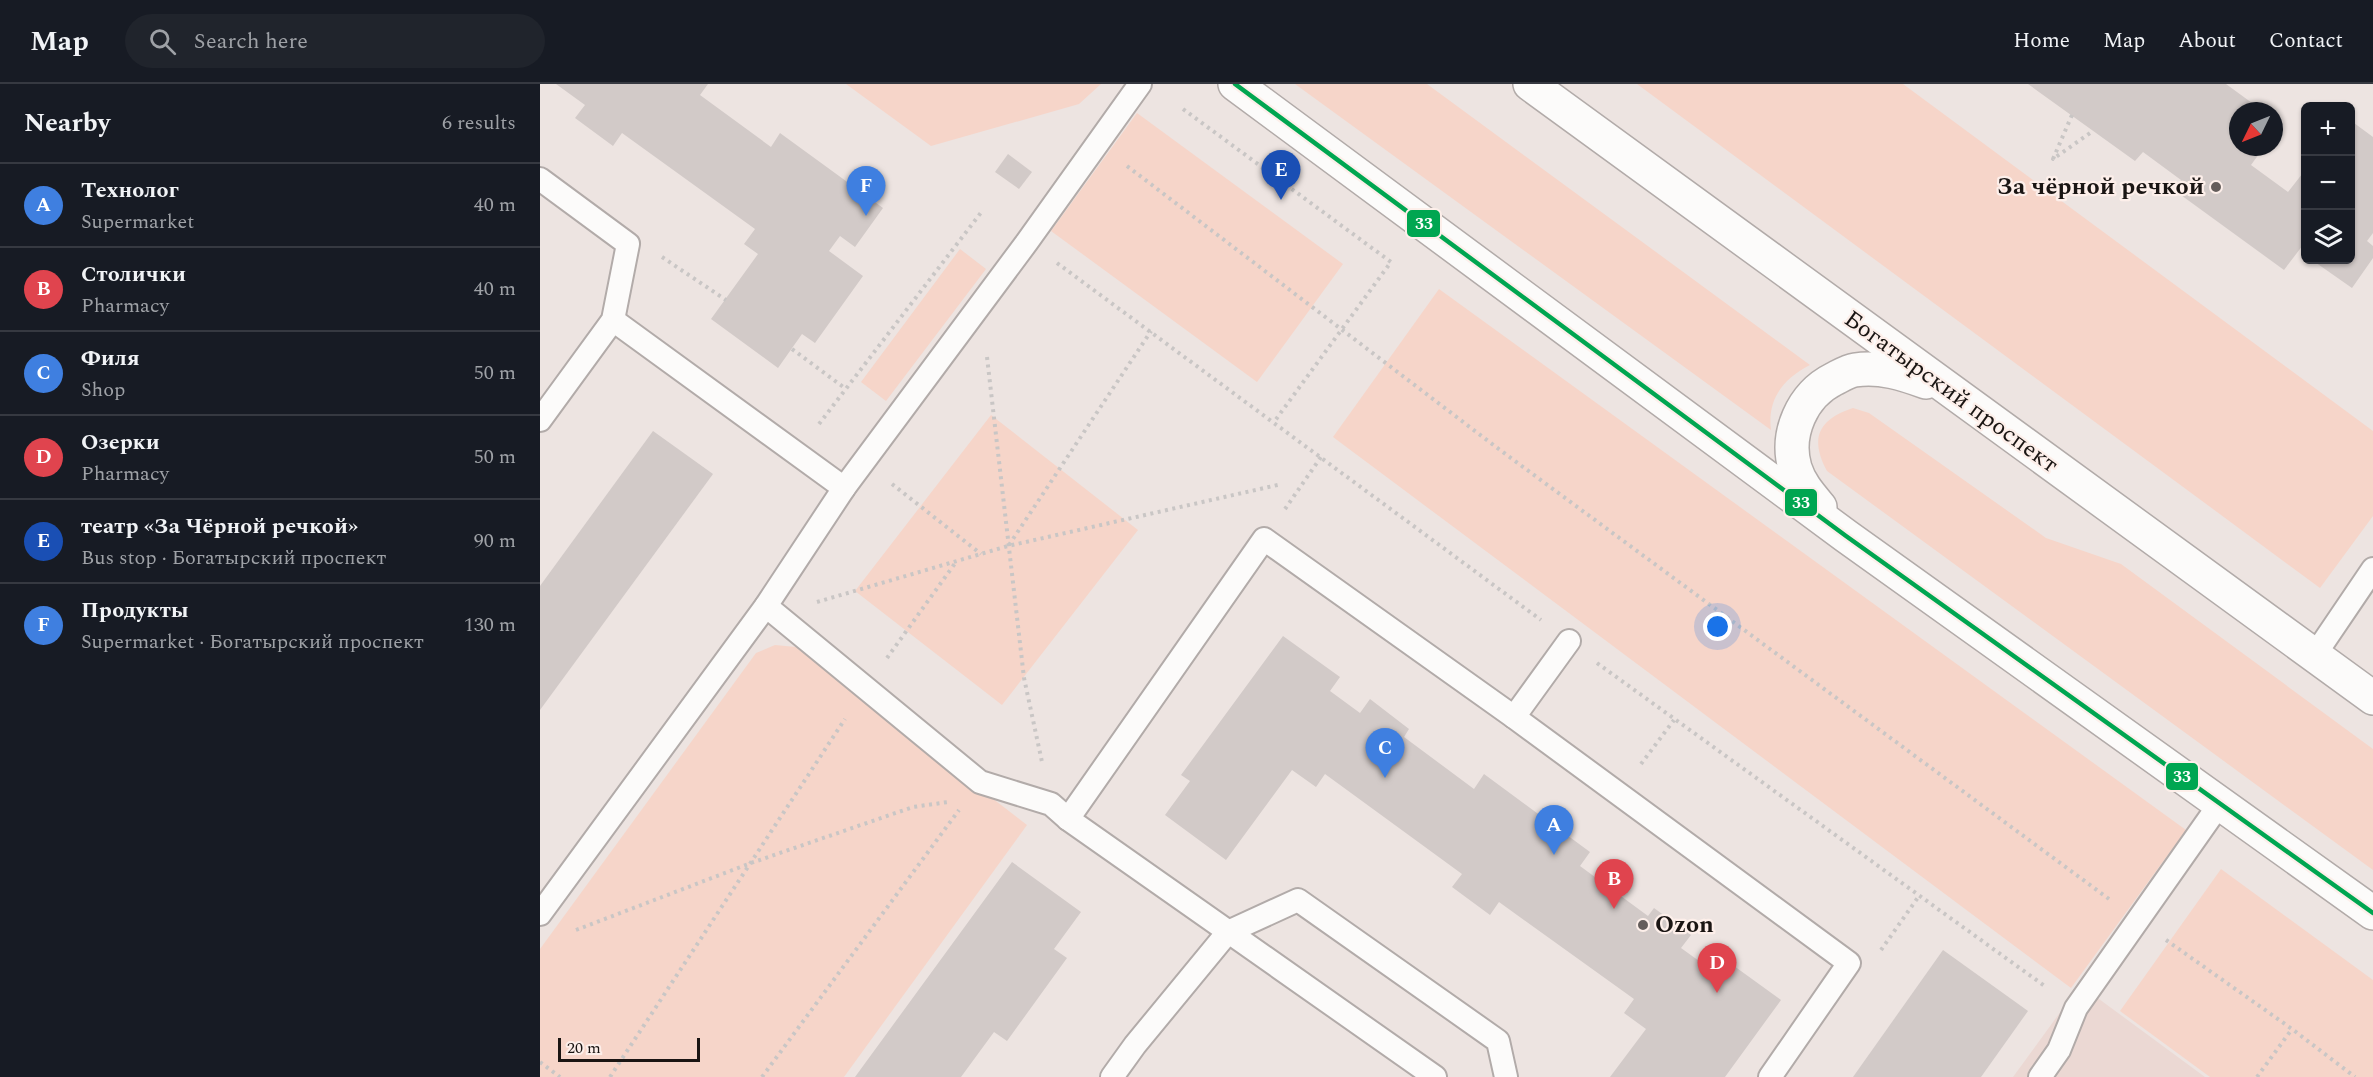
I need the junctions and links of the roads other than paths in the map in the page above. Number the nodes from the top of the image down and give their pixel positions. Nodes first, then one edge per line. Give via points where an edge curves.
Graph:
1 (1140, 84) edge
2 (1235, 84) edge
3 (1530, 84) edge
4 (540, 179) edge
5 (613, 320) junction
6 (1948, 390) junction
7 (540, 420) edge
8 (844, 488) junction
9 (1846, 536) junction
10 (2373, 569) edge
11 (770, 610) junction
12 (1569, 641) dead end
13 (2314, 656) junction
14 (2373, 698) edge
15 (1514, 717) junction
16 (2221, 802) junction
17 (1068, 819) junction
18 (2373, 913) edge
19 (540, 914) edge
20 (1228, 932) junction
21 (1112, 1077) edge
22 (1435, 1077) edge
23 (1506, 1077) edge
24 (1770, 1077) edge
25 (2040, 1077) edge

1 - 8 lane
2 - 9 main road
3 - 6 main road, Богатырский проспект
4 - 5 lane via 628,244
5 - 7 lane
5 - 8 lane
6 - 9 main road via 1896,371 1854,370 1822,386 1806,401 1792,444 1795,468 1806,491
6 - 13 main road, Богатырский проспект
8 - 11 lane
9 - 16 main road
10 - 13 lane
11 - 17 lane via 865,688 973,791 1051,804
11 - 19 lane
12 - 15 lane
13 - 14 main road, Богатырский проспект
15 - 17 lane via 1264,539
15 - 24 lane via 1849,963
16 - 18 main road
16 - 25 lane via 2076,1008 2059,1050
17 - 20 lane
20 - 21 lane
20 - 22 lane
20 - 23 lane via 1298,900 1498,1041

